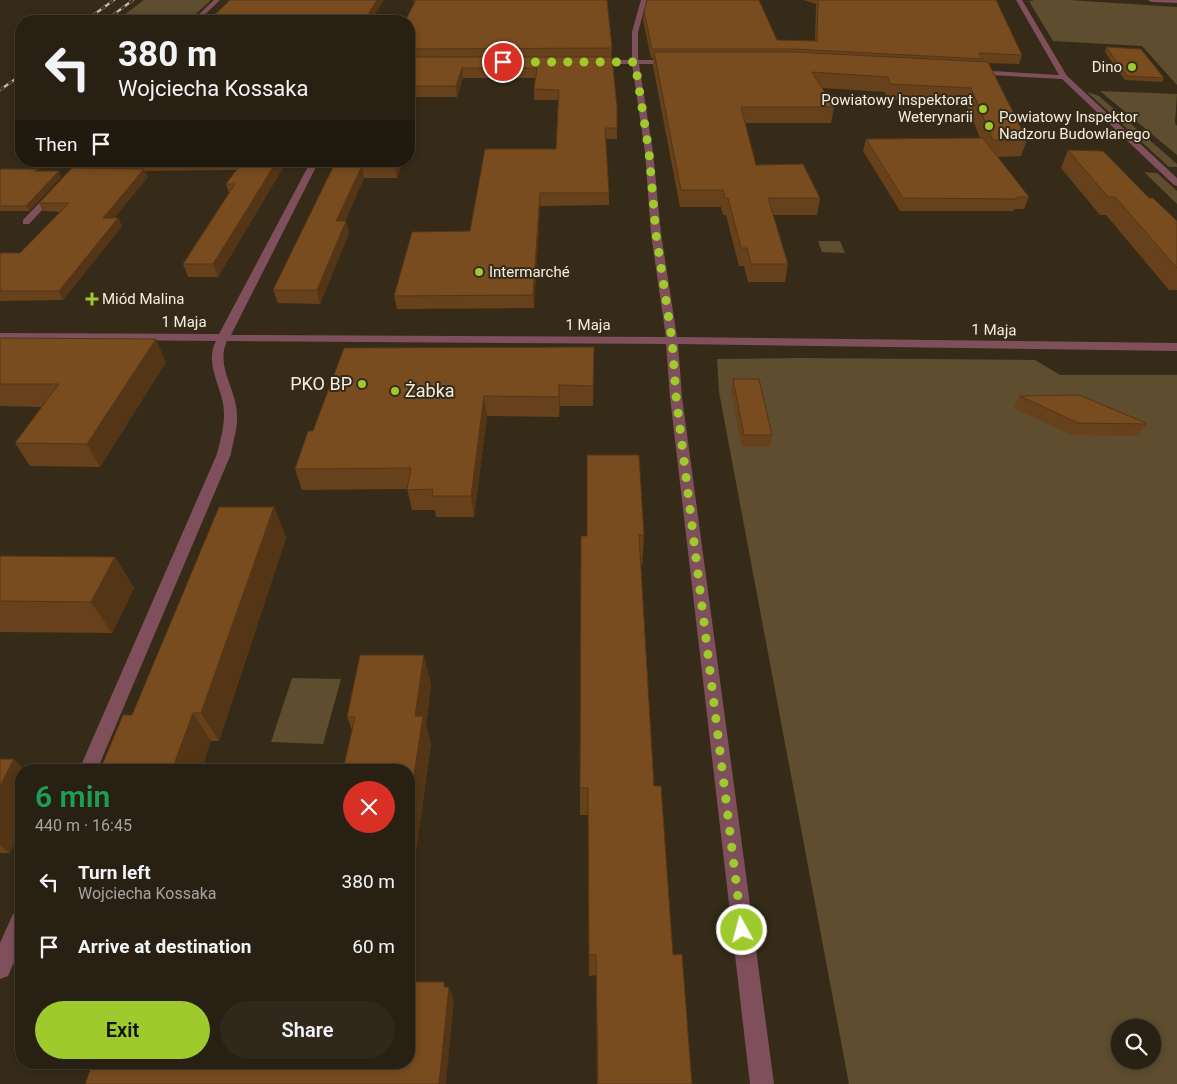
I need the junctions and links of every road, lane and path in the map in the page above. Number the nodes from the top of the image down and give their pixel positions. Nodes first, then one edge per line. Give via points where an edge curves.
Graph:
1 (217, 0) edge
2 (644, 0) edge
3 (1019, 0) edge
4 (1152, 0) edge
5 (1177, 1) edge
6 (201, 15) edge
7 (586, 62) edge
8 (635, 62) junction
9 (684, 62) edge
10 (965, 71) edge
11 (1064, 77) junction
12 (78, 167) edge
13 (312, 167) edge
14 (1177, 183) edge
15 (26, 222) dead end
16 (0, 336) edge
17 (223, 338) junction
18 (672, 340) junction
19 (1177, 347) edge
20 (91, 764) edge
21 (15, 935) edge
22 (0, 968) edge
23 (762, 1084) edge

1 - 6 street
2 - 8 street via 634,32
3 - 11 street
4 - 5 street
7 - 8 street
8 - 9 street
8 - 18 street
10 - 11 street
11 - 14 street
12 - 15 street
13 - 17 street
16 - 17 street, 1 Maja
17 - 18 street, 1 Maja
17 - 20 street via 216,360 231,414 224,454
18 - 19 street, 1 Maja
18 - 23 street via 676,396
21 - 22 street

